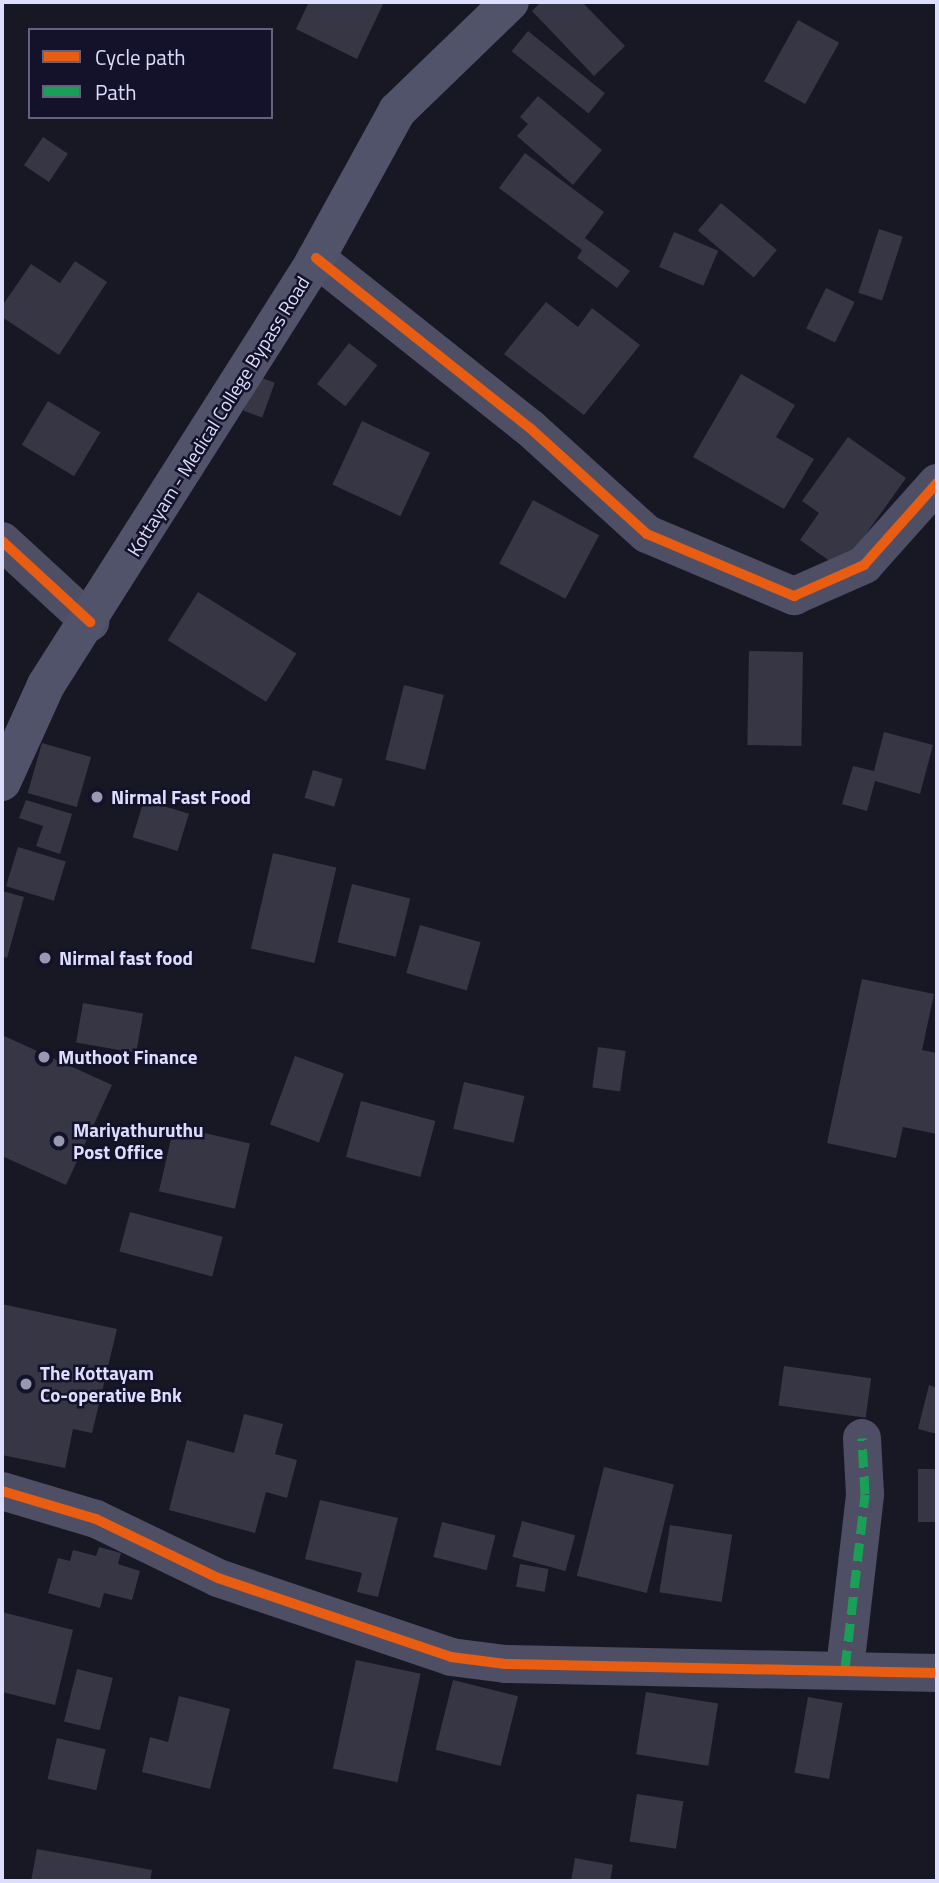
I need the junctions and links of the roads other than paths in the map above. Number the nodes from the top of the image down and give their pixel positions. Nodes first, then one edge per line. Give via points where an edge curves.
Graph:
1 (510, 2) edge
2 (316, 258) junction
3 (937, 483) edge
4 (2, 541) edge
5 (90, 622) junction
6 (2, 782) edge
7 (862, 1438) dead end
8 (2, 1491) edge
9 (845, 1668) junction
10 (937, 1673) edge

1 - 2 main road, Kottayam - Medical College Bypass Road via 397,111
2 - 3 street via 530,428 647,534 794,596 864,565
2 - 5 main road, Kottayam - Medical College Bypass Road
4 - 5 street
5 - 6 main road, Kottayam - Medical College Bypass Road via 46,685
7 - 9 street via 865,1494
8 - 9 street via 96,1519 218,1578 451,1657 506,1664
9 - 10 street

